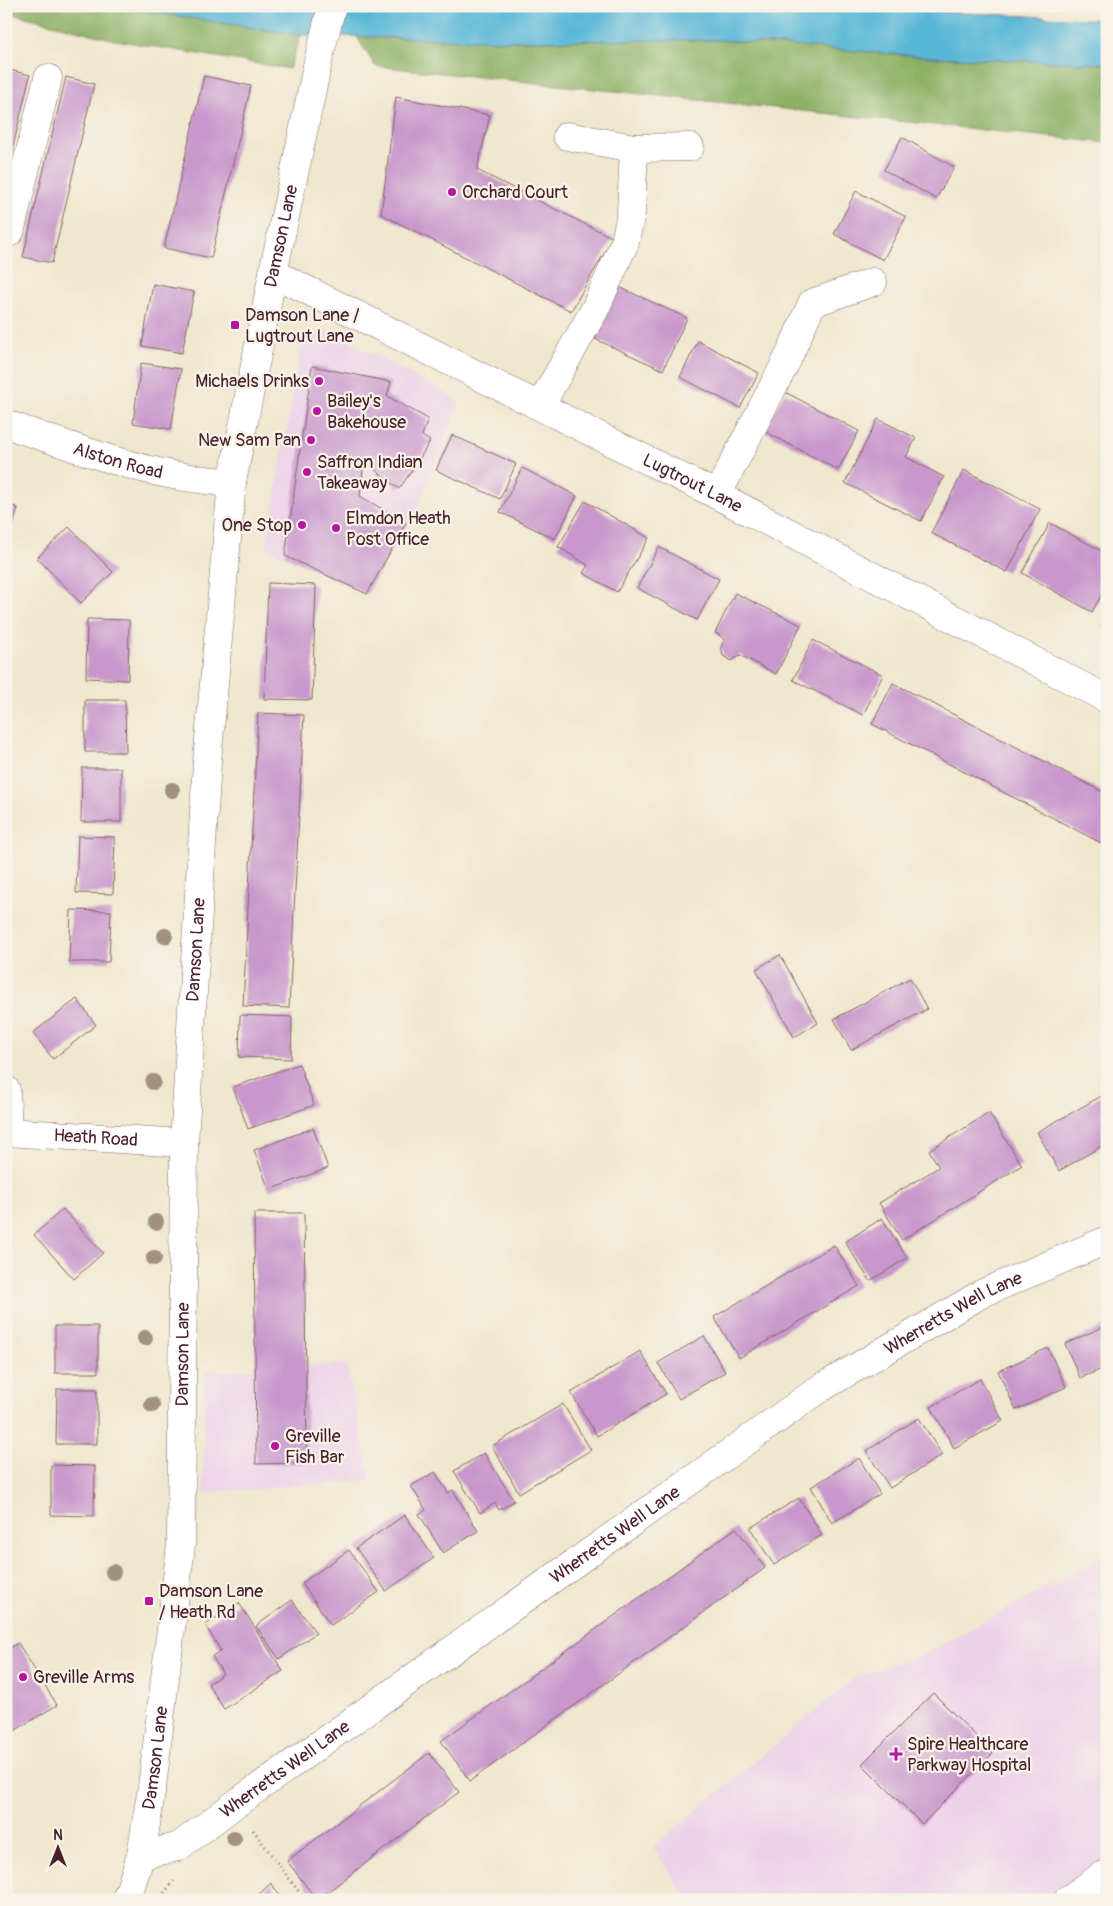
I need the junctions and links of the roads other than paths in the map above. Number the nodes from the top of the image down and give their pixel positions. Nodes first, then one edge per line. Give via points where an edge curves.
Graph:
1 (332, 6) edge
2 (48, 78) dead end
3 (567, 136) dead end
4 (690, 147) dead end
5 (634, 148) junction
6 (6, 234) edge
7 (274, 273) junction
8 (873, 282) dead end
9 (540, 406) junction
10 (6, 424) edge
11 (232, 482) junction
12 (717, 495) junction
13 (1107, 699) edge
14 (6, 1090) edge
15 (7, 1132) edge
16 (184, 1143) junction
17 (1107, 1240) edge
18 (141, 1855) junction
19 (1107, 1878) edge
20 (125, 1900) edge
21 (1068, 1900) edge

1 - 7 street, Damson Lane
2 - 6 street via 10,232
3 - 5 street
4 - 5 street
5 - 9 street via 631,213 626,242 596,309
7 - 9 street, Lugtrout Lane
7 - 11 street, Damson Lane
8 - 12 street via 812,303 787,360
9 - 12 street, Lugtrout Lane
10 - 11 street, Alston Road via 115,462 203,481
11 - 16 street, Damson Lane via 207,762
12 - 13 street, Lugtrout Lane
14 - 15 street
15 - 16 street, Heath Road
16 - 18 street, Damson Lane via 181,1545
17 - 18 street, Wherretts Well Lane via 984,1294 820,1388 178,1847
18 - 20 street, Damson Lane
19 - 21 street via 1103,1875

